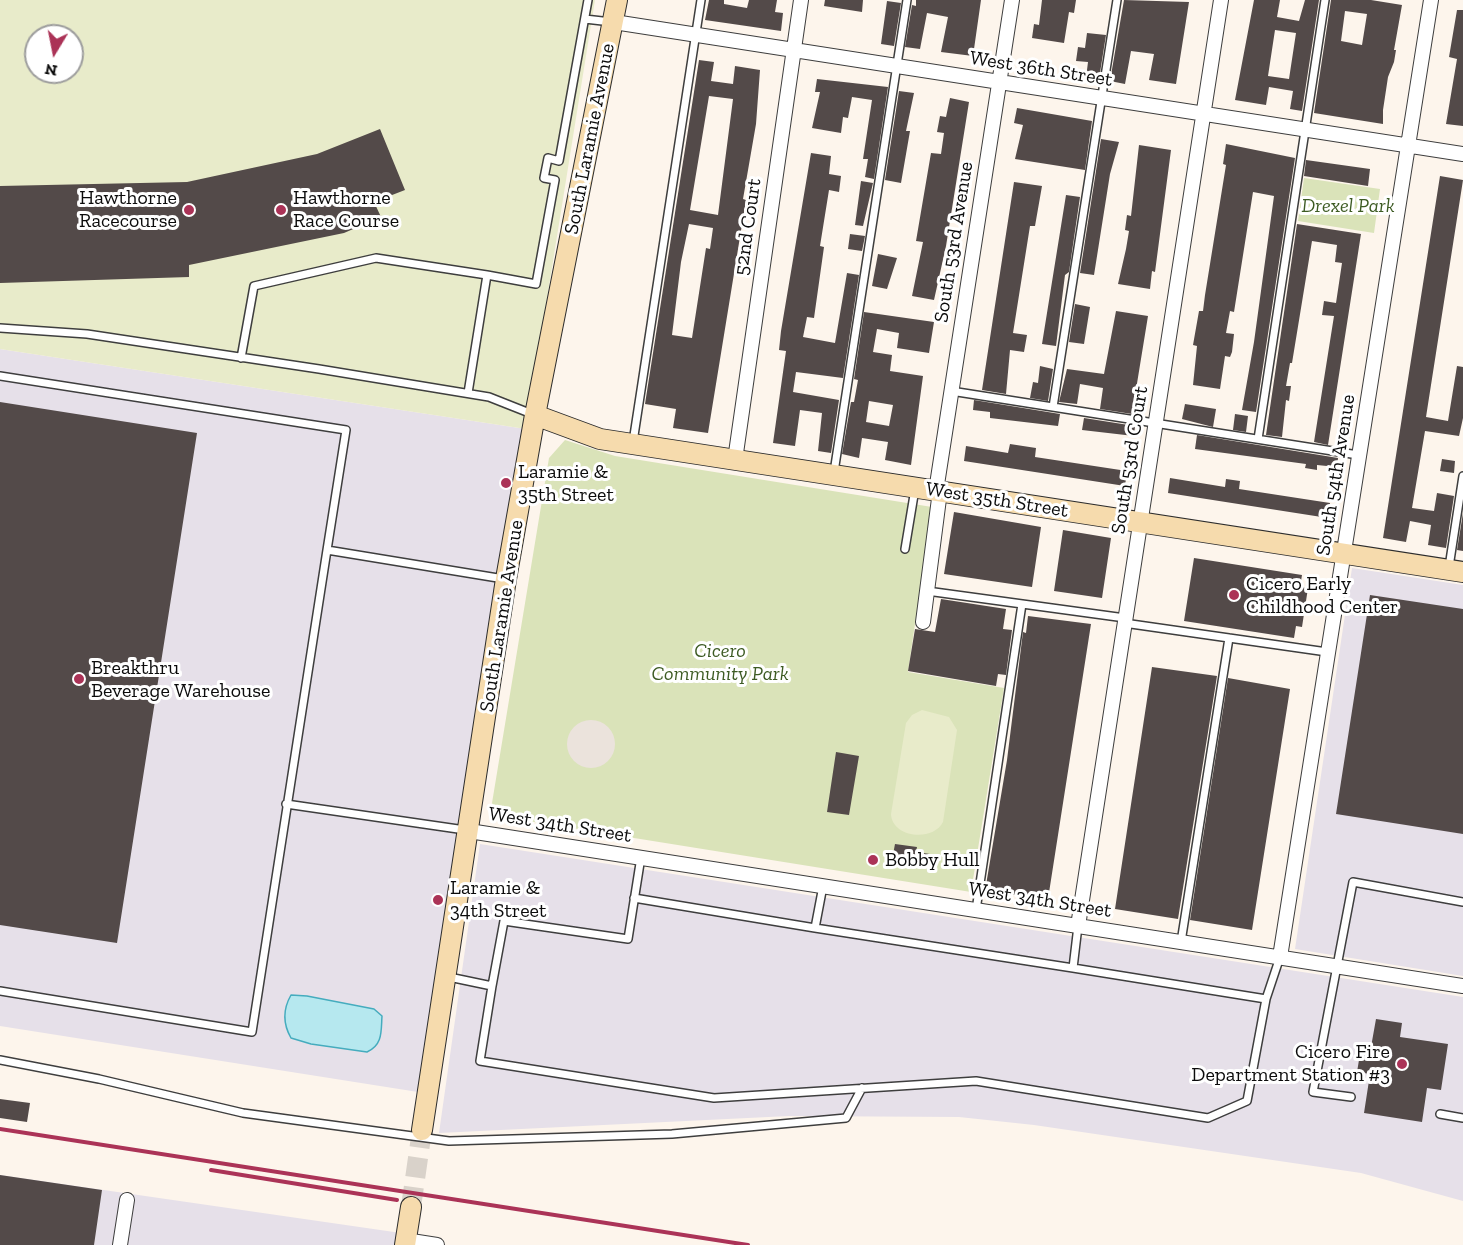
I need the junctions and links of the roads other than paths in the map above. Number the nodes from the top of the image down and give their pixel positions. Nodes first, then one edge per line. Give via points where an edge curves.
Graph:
1 (588, 0) edge
2 (617, 0) edge
3 (701, 0) edge
4 (801, 0) edge
5 (907, 0) edge
6 (1012, 0) edge
7 (1117, 0) edge
8 (1221, 0) edge
9 (1325, 0) edge
10 (1431, 0) edge
11 (585, 19) junction
12 (614, 22) junction
13 (696, 35) junction
14 (793, 50) junction
15 (896, 66) junction
16 (999, 82) junction
17 (1103, 98) junction
18 (1203, 114) junction
19 (1305, 130) junction
20 (1408, 146) junction
21 (1463, 154) edge
22 (487, 275) junction
23 (0, 328) edge
24 (241, 358) junction
25 (0, 376) edge
26 (951, 391) junction
27 (468, 393) junction
28 (1053, 407) junction
29 (535, 415) junction
30 (1155, 423) junction
31 (1258, 440) junction
32 (633, 444) junction
33 (1359, 455) junction
34 (735, 460) junction
35 (834, 475) junction
36 (1463, 476) edge
37 (915, 488) junction
38 (938, 491) junction
39 (1140, 522) junction
40 (905, 549) dead end
41 (327, 550) junction
42 (1343, 553) junction
43 (1456, 571) edge
44 (507, 579) junction
45 (927, 591) junction
46 (1022, 604) junction
47 (1125, 621) junction
48 (923, 622) dead end
49 (1229, 638) junction
50 (1327, 652) junction
51 (286, 804) junction
52 (469, 831) junction
53 (641, 857) junction
54 (823, 886) junction
55 (634, 898) junction
56 (1463, 902) edge
57 (976, 910) junction
58 (1078, 926) junction
59 (815, 928) junction
60 (1181, 942) junction
61 (1280, 957) junction
62 (1336, 966) junction
63 (1073, 968) junction
64 (446, 976) junction
65 (492, 986) junction
66 (1463, 986) edge
67 (0, 992) edge
68 (1266, 999) junction
69 (0, 1060) edge
70 (862, 1088) junction
71 (1351, 1097) dead end
72 (1440, 1114) dead end
73 (1463, 1118) edge
74 (422, 1130) tunnel mouth
75 (127, 1200) dead end
76 (411, 1207) tunnel mouth
77 (405, 1243) edge
78 (120, 1245) edge
79 (437, 1245) edge

1 - 11 lane
2 - 12 main road, South Laramie Avenue
3 - 13 lane
4 - 14 street, 52nd Court
5 - 15 lane
6 - 16 street, South 53rd Avenue
7 - 17 lane
8 - 18 street, South 53rd Court
9 - 19 lane
10 - 20 street, South 54th Avenue
11 - 12 lane
11 - 22 lane via 559,161 548,158 544,178 555,180 536,284
12 - 13 street, West 36th Street
12 - 29 main road, South Laramie Avenue
13 - 14 street, West 36th Street
13 - 32 lane
14 - 15 street, West 36th Street
14 - 34 street, 52nd Court
15 - 16 street, West 36th Street
15 - 35 lane
16 - 17 street, West 36th Street
16 - 26 street, South 53rd Avenue
17 - 18 street, West 36th Street
17 - 28 lane
18 - 19 street, West 36th Street
18 - 30 street, South 53rd Court
19 - 20 street, West 36th Street
19 - 31 lane
20 - 21 street, West 36th Street
20 - 33 street, South 54th Avenue
22 - 24 lane via 376,258 254,286
22 - 27 lane
23 - 24 lane via 64,331
24 - 27 lane
25 - 41 lane via 346,430
26 - 28 lane
26 - 38 street, South 53rd Avenue
27 - 29 lane
28 - 30 lane
29 - 32 main road, West 35th Street via 600,439
29 - 44 main road, South Laramie Avenue
30 - 31 lane
30 - 39 street, South 53rd Court
31 - 33 lane
32 - 34 main road, West 35th Street
33 - 42 street, South 54th Avenue
34 - 35 main road, West 35th Street
35 - 37 main road, West 35th Street
36 - 43 lane
37 - 38 main road, West 35th Street
37 - 40 lane
38 - 39 main road, West 35th Street
38 - 45 street, South 53rd Avenue
39 - 42 main road, West 35th Street
39 - 47 street, South 53rd Court
41 - 44 lane
41 - 51 lane
42 - 43 main road, West 35th Street
42 - 50 street, South 54th Avenue
44 - 52 main road, South Laramie Avenue
45 - 46 lane
45 - 48 street, South 53rd Avenue
46 - 47 lane
46 - 57 lane
47 - 49 lane
47 - 58 street, South 53rd Court
49 - 50 lane
49 - 60 lane
50 - 61 street, South 54th Avenue
51 - 52 lane
51 - 67 lane via 252,1032
52 - 53 street, West 34th Street
52 - 64 main road, South Laramie Avenue
53 - 54 street, West 34th Street
53 - 55 lane
54 - 57 street, West 34th Street
54 - 59 lane
55 - 59 lane
55 - 65 lane via 628,939 504,921
56 - 62 lane via 1353,882
57 - 58 street, West 34th Street
58 - 60 street, West 34th Street
58 - 63 lane
59 - 63 lane
60 - 61 street, West 34th Street
61 - 62 street, West 34th Street
61 - 68 lane
62 - 66 street, West 34th Street
62 - 71 lane via 1313,1092
63 - 68 lane
64 - 65 lane
64 - 74 main road, South Laramie Avenue
65 - 70 lane via 480,1061 714,1098
68 - 70 lane via 1247,1101 1208,1118 976,1081
69 - 70 lane via 99,1078 243,1113 449,1142 672,1134 846,1118
72 - 73 lane
75 - 78 street
76 - 77 main road
77 - 79 street

